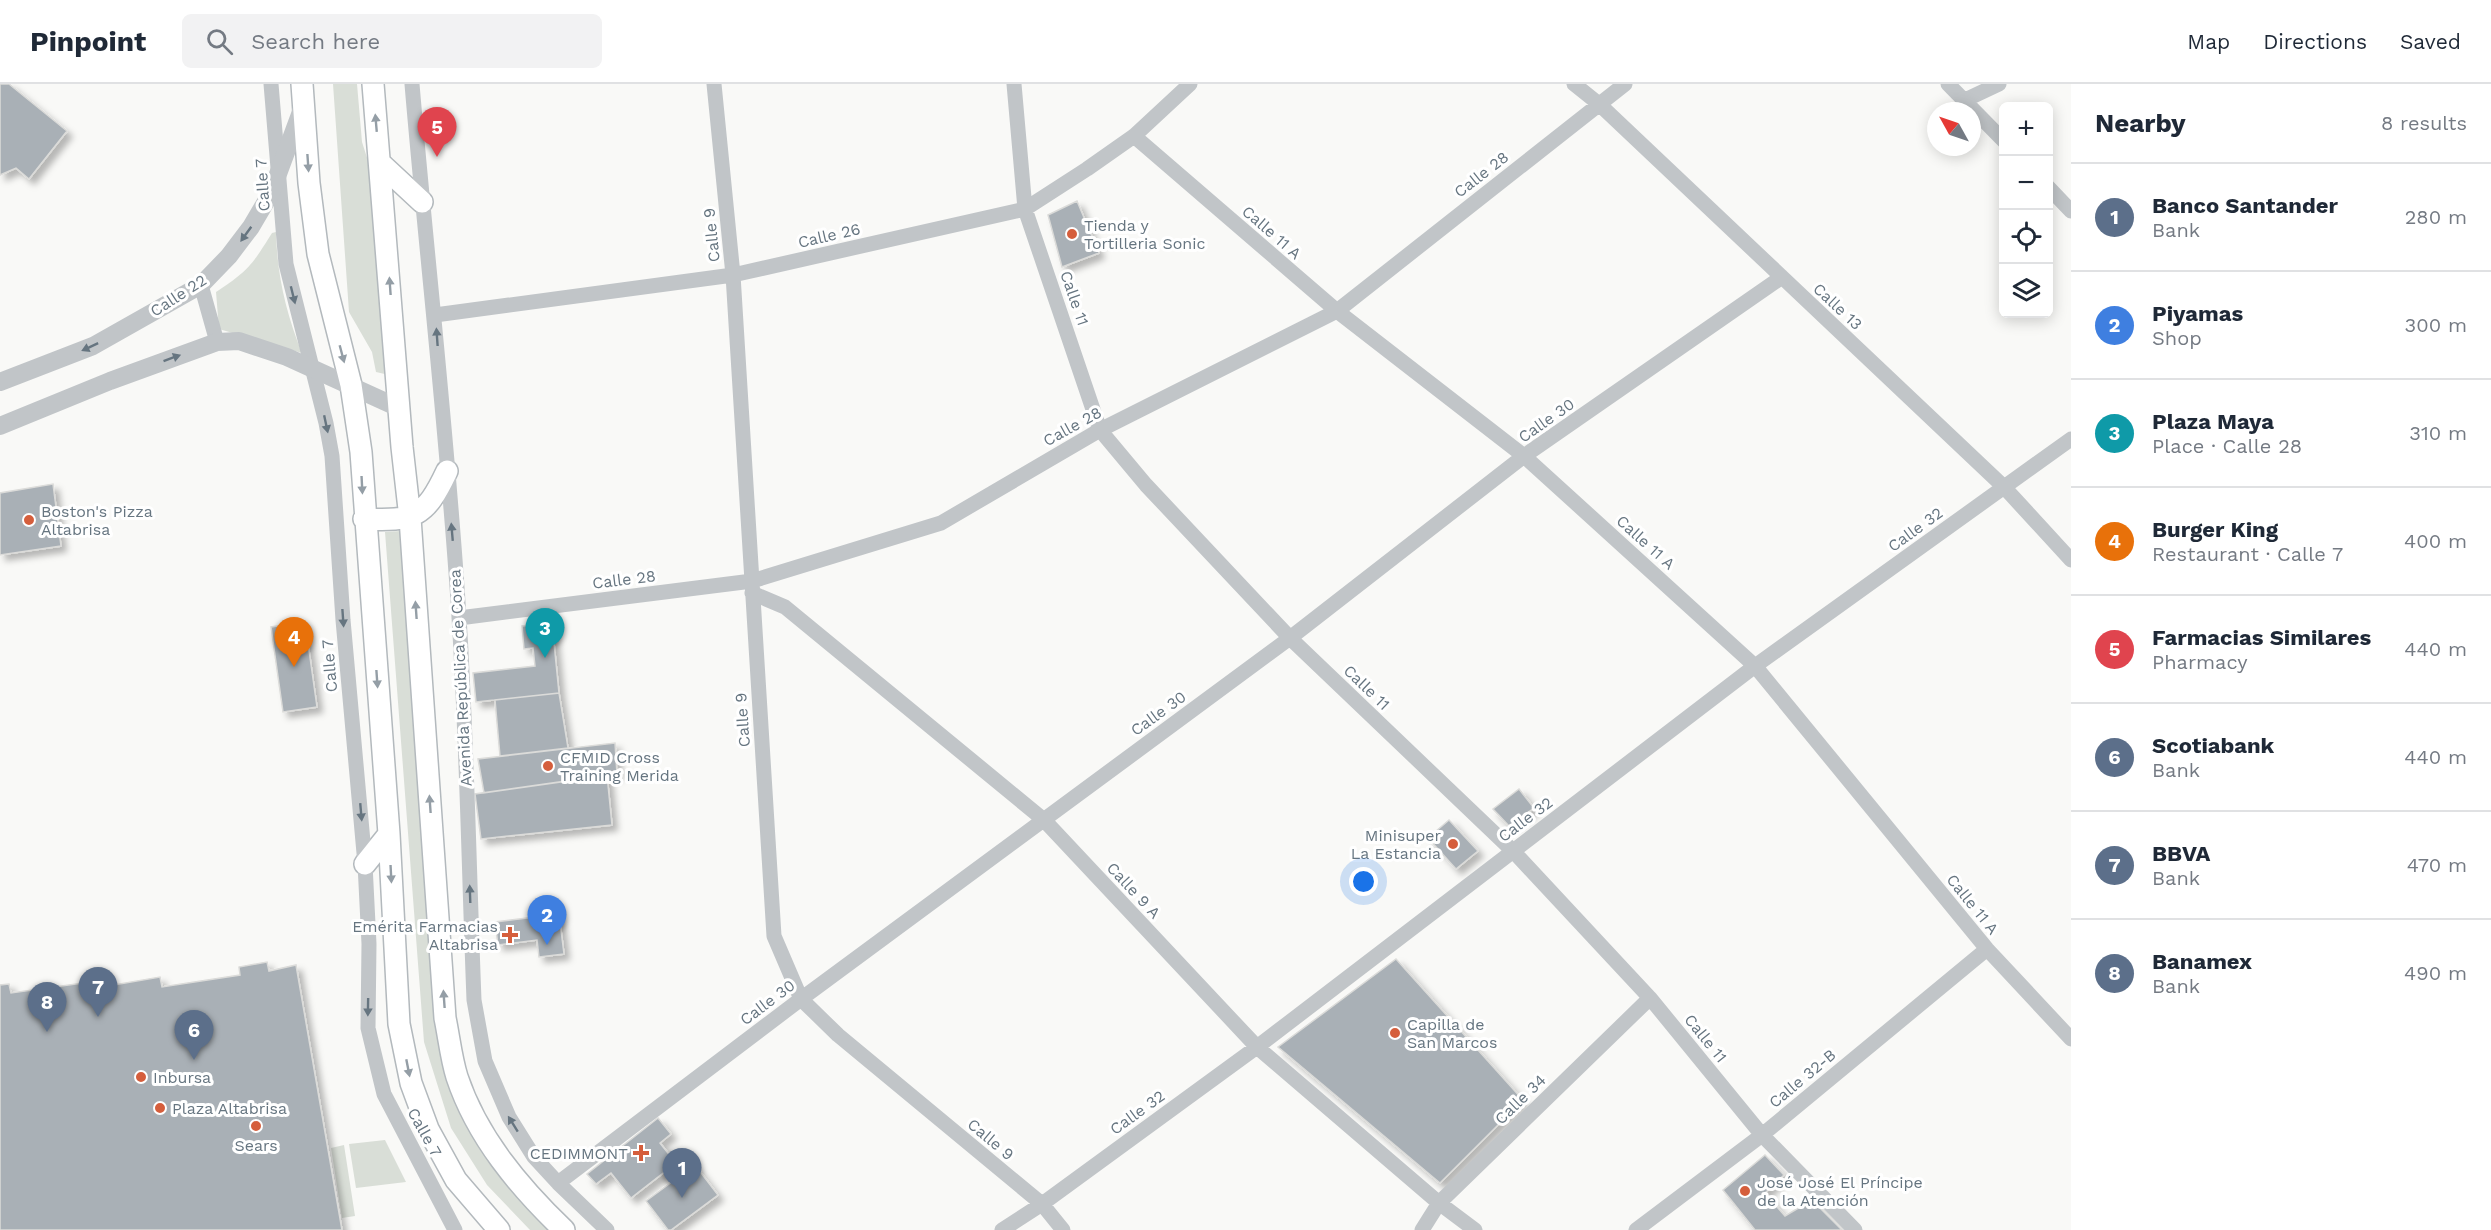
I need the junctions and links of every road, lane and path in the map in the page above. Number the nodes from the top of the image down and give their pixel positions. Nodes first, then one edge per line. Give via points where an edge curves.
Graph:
1 (272, 84) edge
2 (315, 84) edge
3 (373, 84) edge
4 (412, 84) edge
5 (714, 84) edge
6 (1014, 84) edge
7 (1190, 84) edge
8 (1574, 84) edge
9 (1625, 84) edge
10 (1948, 84) edge
11 (1999, 84) edge
12 (303, 94) edge
13 (1965, 100) junction
14 (1599, 104) junction
15 (1134, 136) junction
16 (1999, 136) edge
17 (380, 163) junction
18 (280, 175) junction
19 (2053, 191) edge
20 (422, 202) junction
21 (1025, 209) junction
22 (2071, 211) edge
23 (733, 275) junction
24 (1782, 277) junction
25 (201, 285) junction
26 (1338, 312) junction
27 (435, 315) junction
28 (217, 342) junction
29 (312, 367) junction
30 (0, 382) edge
31 (351, 385) junction
32 (399, 408) junction
33 (0, 426) edge
34 (1100, 430) junction
35 (2071, 439) edge
36 (1524, 456) junction
37 (447, 471) junction
38 (2004, 488) junction
39 (410, 518) junction
40 (364, 519) junction
41 (2071, 560) edge
42 (752, 587) junction
43 (459, 618) junction
44 (1290, 638) junction
45 (1755, 666) junction
46 (1044, 820) junction
47 (389, 834) junction
48 (1513, 851) junction
49 (365, 864) junction
50 (1987, 949) junction
51 (1650, 998) junction
52 (801, 999) junction
53 (2071, 1039) edge
54 (1257, 1047) junction
55 (1762, 1135) junction
56 (558, 1183) junction
57 (1439, 1203) junction
58 (1042, 1204) junction
59 (455, 1230) edge
60 (499, 1230) edge
61 (564, 1230) edge
62 (607, 1230) edge
63 (1002, 1230) edge
64 (1063, 1230) edge
65 (1422, 1230) edge
66 (1475, 1230) edge
67 (1636, 1230) edge
68 (1855, 1230) edge

1 - 18 street, Calle 7
2 - 12 main road
17 -> 3 main road
4 - 20 street, Avenida República de Corea
5 - 23 street, Calle 9
6 - 21 street, Calle 11
7 - 15 street, Calle 26
8 - 14 street, Calle 13
9 - 14 street, Calle 28
10 - 13 street
11 - 13 street
12 - 18 street, Calle 22
12 -> 31 main road via 318,254
13 - 16 street
14 - 24 street, Calle 13
14 - 26 street, Calle 28
15 - 21 street, Calle 26
15 - 26 street, Calle 11 A
17 - 20 main road
32 -> 17 main road
18 -> 25 street, Calle 22 via 251,227
18 -> 29 street, Calle 7 via 286,264
19 - 22 street
20 - 27 street, Avenida República de Corea
21 - 23 street, Calle 26
21 - 34 street, Calle 11
23 - 27 street, Calle 26
23 - 42 street, Calle 9
24 - 36 street, Calle 30
24 - 38 street, Calle 13
25 - 28 street
25 -> 30 street, Calle 22 via 93,346
26 - 34 street, Calle 28
26 - 36 street, Calle 11 A
37 -> 27 street, Avenida República de Corea
28 - 29 street via 239,341
33 -> 28 street
29 - 31 street
29 -> 49 street, Calle 7 via 332,456
31 - 32 street
31 -> 40 main road via 361,452
32 - 39 main road
34 - 42 street, Calle 28 via 941,523
34 - 44 street, Calle 11 via 1146,485
35 - 38 street, Calle 32
36 - 44 street, Calle 30
36 - 45 street, Calle 11 A
37 - 39 main road via 435,495
43 -> 37 street, Avenida República de Corea
38 - 41 street, Calle 13
38 - 45 street, Calle 32
39 - 40 main road
61 -> 39 main road via 494,1152 473,1116 457,1076 445,1018
40 -> 47 main road
42 - 43 street, Calle 28
42 - 46 street, Calle 9 A via 785,607
42 - 52 street, Calle 9 via 774,936
56 -> 43 street, Avenida República de Corea via 534,1157 509,1117 485,1061 474,1000
44 - 46 street, Calle 30
44 - 48 street, Calle 11
45 - 48 street, Calle 32
45 - 50 street, Calle 11 A
46 - 52 street, Calle 30
46 - 54 street, Calle 9 A
47 - 49 main road
47 -> 60 main road via 399,1024 411,1083 428,1129 456,1180
48 - 51 street, Calle 11
48 - 54 street, Calle 32
49 -> 59 street, Calle 7 via 368,1028 384,1094
50 - 53 street, Calle 11 A
50 - 55 street, Calle 32-B
51 - 55 street, Calle 11
51 - 57 street, Calle 34
52 - 56 street, Calle 30
52 - 58 street, Calle 9 via 838,1035
54 - 57 street, Calle 9 A
54 - 58 street, Calle 32
55 - 67 street, Calle 32-B
55 - 68 street, Calle 11
56 - 62 street, Avenida República de Corea
57 - 65 street, Calle 34
57 - 66 street, Calle 9 A
58 - 63 street, Calle 32
58 - 64 street, Calle 9

